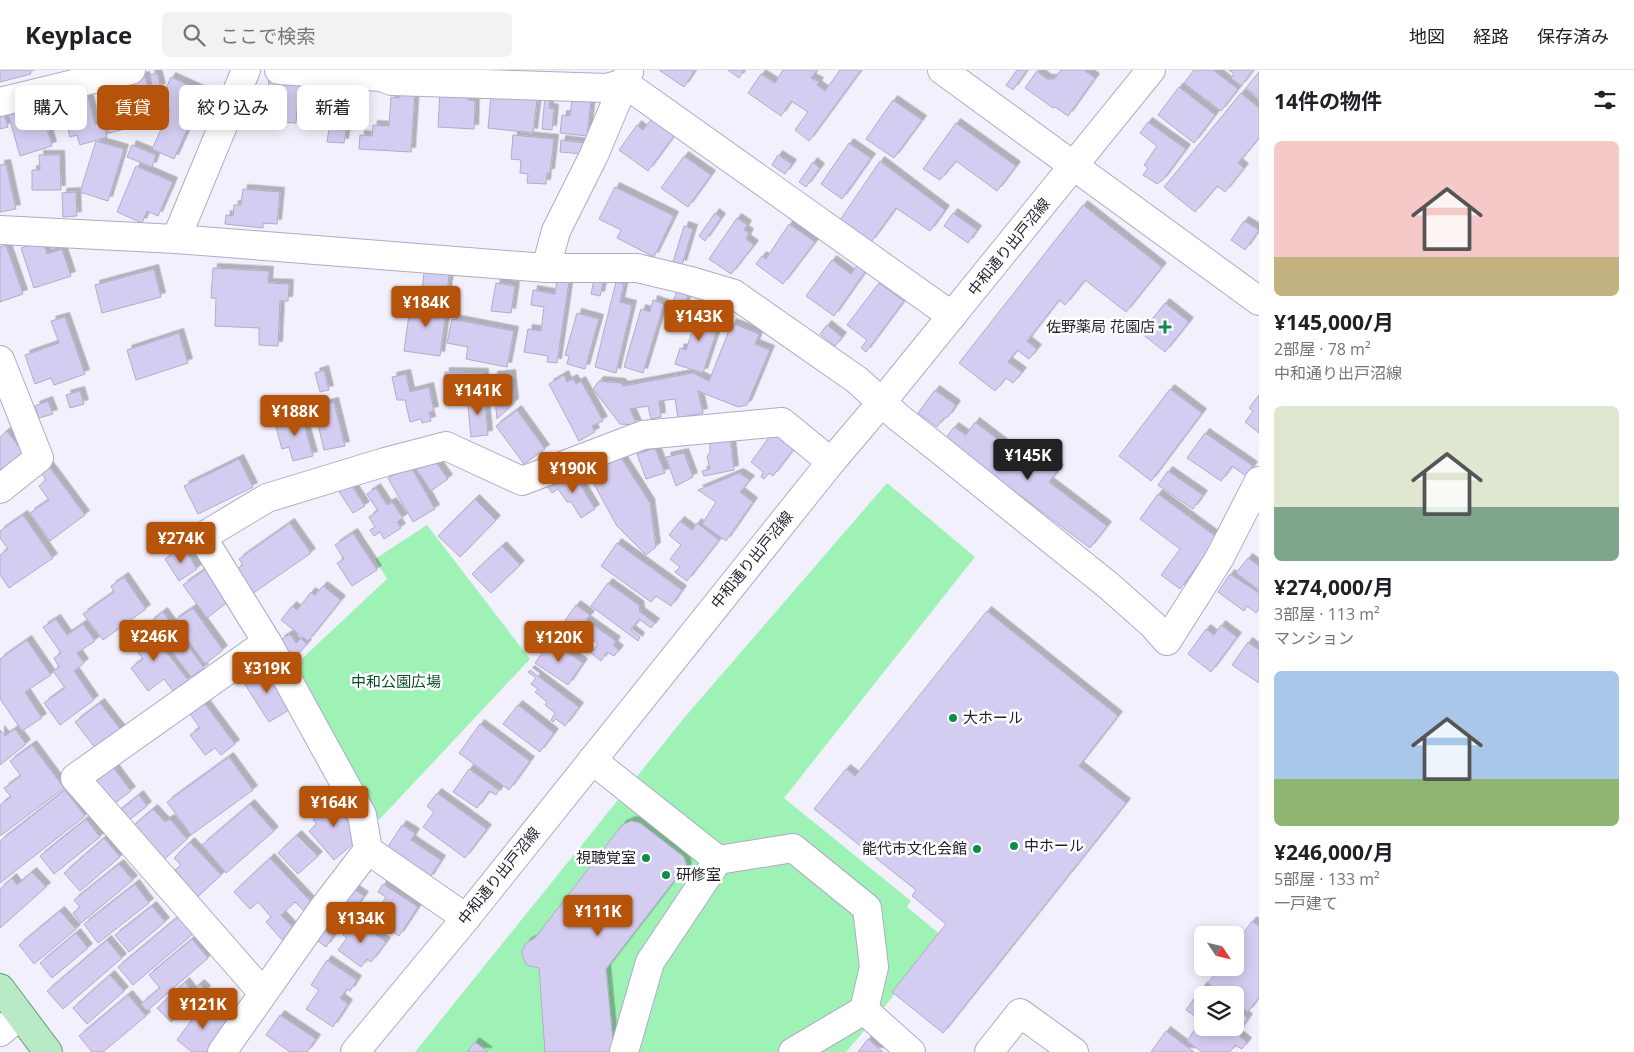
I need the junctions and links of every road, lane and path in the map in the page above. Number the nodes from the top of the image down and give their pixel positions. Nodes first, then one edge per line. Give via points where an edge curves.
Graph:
1 (131, 70) edge
2 (246, 70) edge
3 (279, 70) edge
4 (943, 70) edge
5 (1151, 70) edge
6 (382, 74) edge
7 (627, 77) edge
8 (0, 102) edge
9 (1075, 166) junction
10 (0, 230) edge
11 (176, 239) junction
12 (546, 268) junction
13 (1259, 301) edge
14 (952, 316) junction
15 (0, 360) edge
16 (881, 403) junction
17 (831, 462) junction
18 (0, 488) edge
19 (1256, 494) edge
20 (267, 642) junction
21 (592, 760) junction
22 (368, 850) junction
23 (718, 860) junction
24 (466, 918) junction
25 (0, 988) edge
26 (263, 993) junction
27 (864, 1010) junction
28 (10, 1024) edge
29 (48, 1052) edge
30 (222, 1052) edge
31 (355, 1052) edge
32 (624, 1052) edge
33 (793, 1052) edge
34 (910, 1052) edge
35 (988, 1052) edge
36 (1074, 1052) edge

1 - 8 street
2 - 11 street
3 - 6 street
4 - 9 street
5 - 9 street, 中和通り出戸沼線
6 - 7 street via 392,81 607,88
7 - 12 street via 594,156 556,231
7 - 14 street
9 - 13 street
9 - 14 street, 中和通り出戸沼線
10 - 11 street
11 - 12 street
12 - 16 street via 636,268 734,294 857,380
14 - 16 street, 中和通り出戸沼線
15 - 18 street via 39,458
16 - 17 street, 中和通り出戸沼線
16 - 19 street via 1109,586 1167,641
17 - 20 street via 782,422 642,435 522,481 446,446 266,498 202,537
17 - 21 street, 中和通り出戸沼線
20 - 22 street via 362,815
20 - 26 street via 74,778
21 - 23 street
21 - 24 street, 中和通り出戸沼線
22 - 24 street
22 - 26 street
23 - 27 street via 793,848 868,908 874,967
23 - 32 street via 650,962
24 - 31 street, 中和通り出戸沼線
25 - 28 main road
26 - 30 street
27 - 33 street
27 - 34 street
28 - 29 main road
35 - 36 street via 1020,1013

